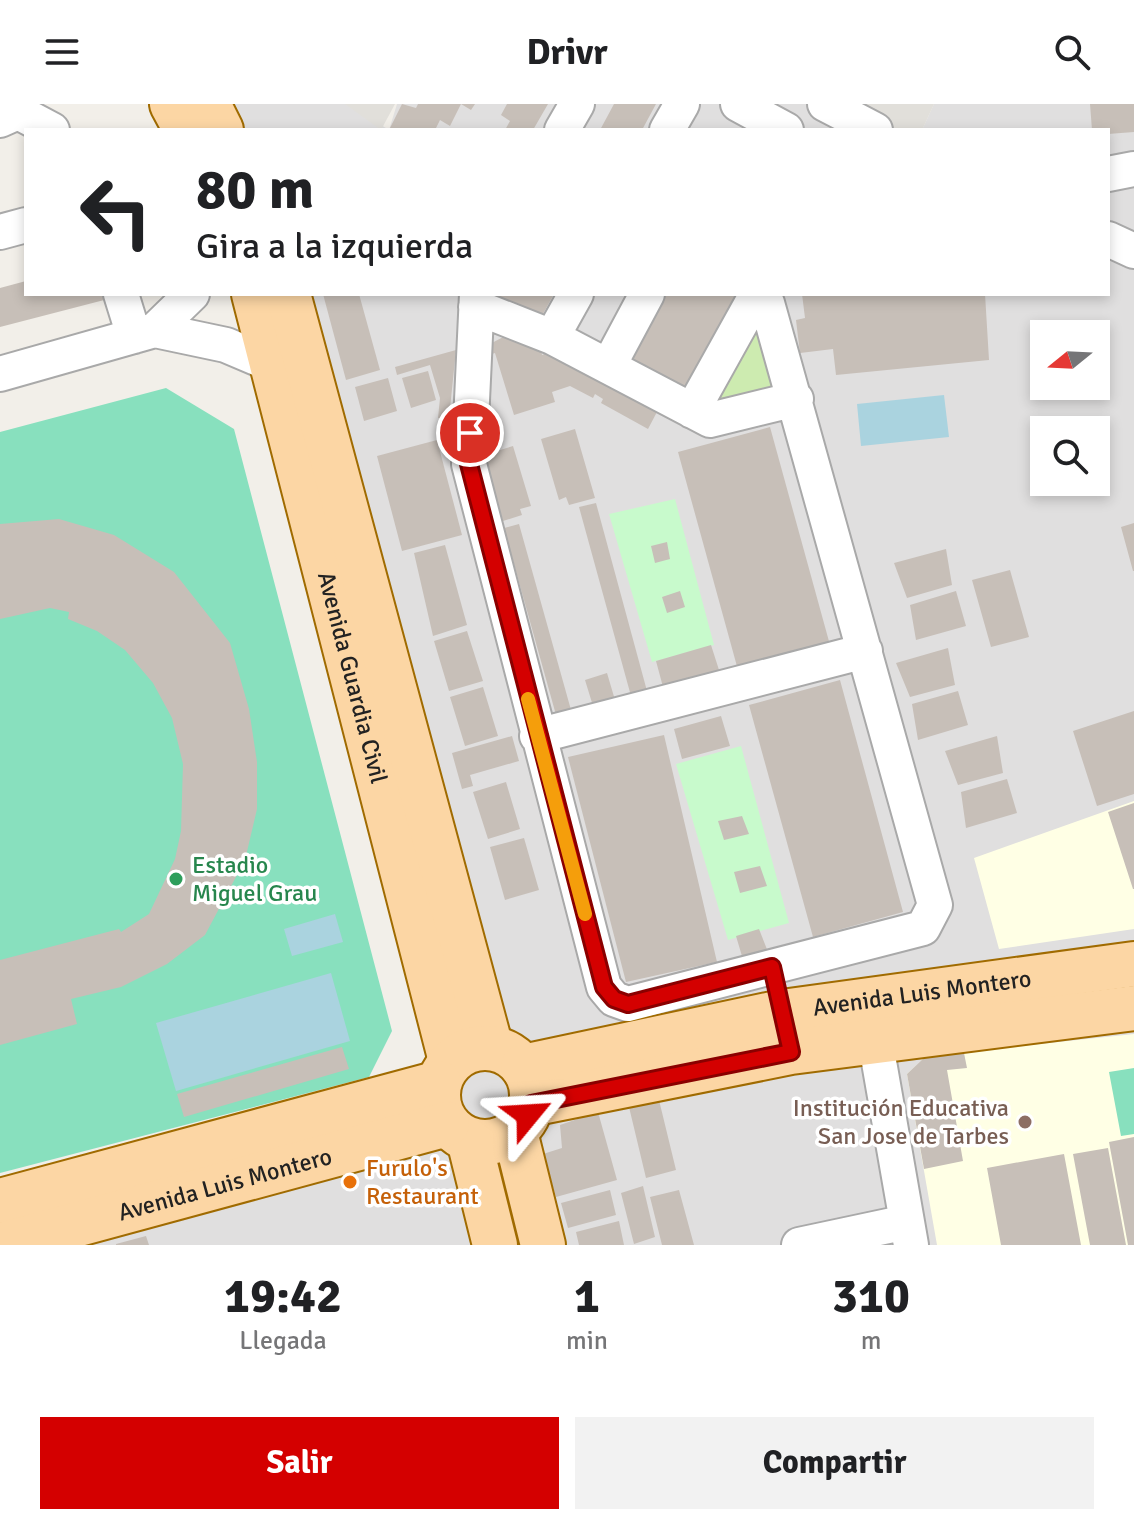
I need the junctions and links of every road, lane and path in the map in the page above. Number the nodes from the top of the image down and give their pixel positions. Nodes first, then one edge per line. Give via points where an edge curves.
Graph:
1 (172, 104) edge
2 (208, 104) edge
3 (577, 104) edge
4 (682, 104) edge
5 (825, 104) edge
6 (741, 115) edge
7 (0, 120) edge
8 (48, 128) edge
9 (185, 128) edge
10 (220, 128) edge
11 (563, 128) edge
12 (668, 128) edge
13 (780, 128) edge
14 (871, 128) edge
15 (1134, 169) edge
16 (1110, 174) edge
17 (24, 226) edge
18 (0, 232) edge
19 (1110, 240) edge
20 (1134, 251) edge
21 (122, 296) edge
22 (190, 296) edge
23 (255, 296) edge
24 (289, 296) edge
25 (575, 296) edge
26 (646, 296) edge
27 (758, 296) edge
28 (761, 296) edge
29 (477, 301) edge
30 (145, 333) junction
31 (552, 337) junction
32 (609, 365) junction
33 (275, 366) junction
34 (0, 374) edge
35 (796, 399) junction
36 (692, 411) junction
37 (865, 651) junction
38 (537, 736) junction
39 (1134, 964) edge
40 (772, 967) junction
41 (1134, 1008) edge
42 (787, 1032) junction
43 (875, 1039) junction
44 (515, 1088) junction
45 (451, 1102) junction
46 (0, 1201) edge
47 (909, 1233) edge
48 (1, 1245) edge
49 (495, 1245) edge
50 (543, 1245) edge
51 (799, 1245) edge

1 - 9 main road
2 - 10 main road
3 - 11 street
4 - 12 street
5 - 14 street
6 - 13 street
7 - 8 street via 18,112
15 - 16 street
17 - 18 street
19 - 20 street
21 - 30 street
22 - 30 street
23 - 33 main road, Avenida Guardia Civil
24 - 44 main road, Avenida Guardia Civil
25 - 31 street
26 - 32 street
27 - 36 street
28 - 35 street
29 - 31 street
29 - 38 street via 469,464
30 - 33 street via 226,345
30 - 34 street
31 - 32 street
32 - 36 street
33 - 45 main road, Avenida Guardia Civil
35 - 36 street via 710,420
35 - 37 street
37 - 38 street
37 - 40 street via 935,905 923,928
38 - 40 street via 604,987 614,999 628,1004
39 - 42 main road, Avenida Luis Montero
40 - 42 street
41 - 43 main road, Avenida Luis Montero
42 - 43 main road, Avenida Luis Montero
42 - 44 main road, Avenida Luis Montero
43 - 47 street
44 - 45 main road via 476,1048
44 - 45 main road via 493,1142
44 - 50 main road, Avenida Guardia Civil
45 - 46 main road, Avenida Luis Montero
45 - 48 main road, Avenida Luis Montero
45 - 49 main road, Avenida Guardia Civil
47 - 51 street

